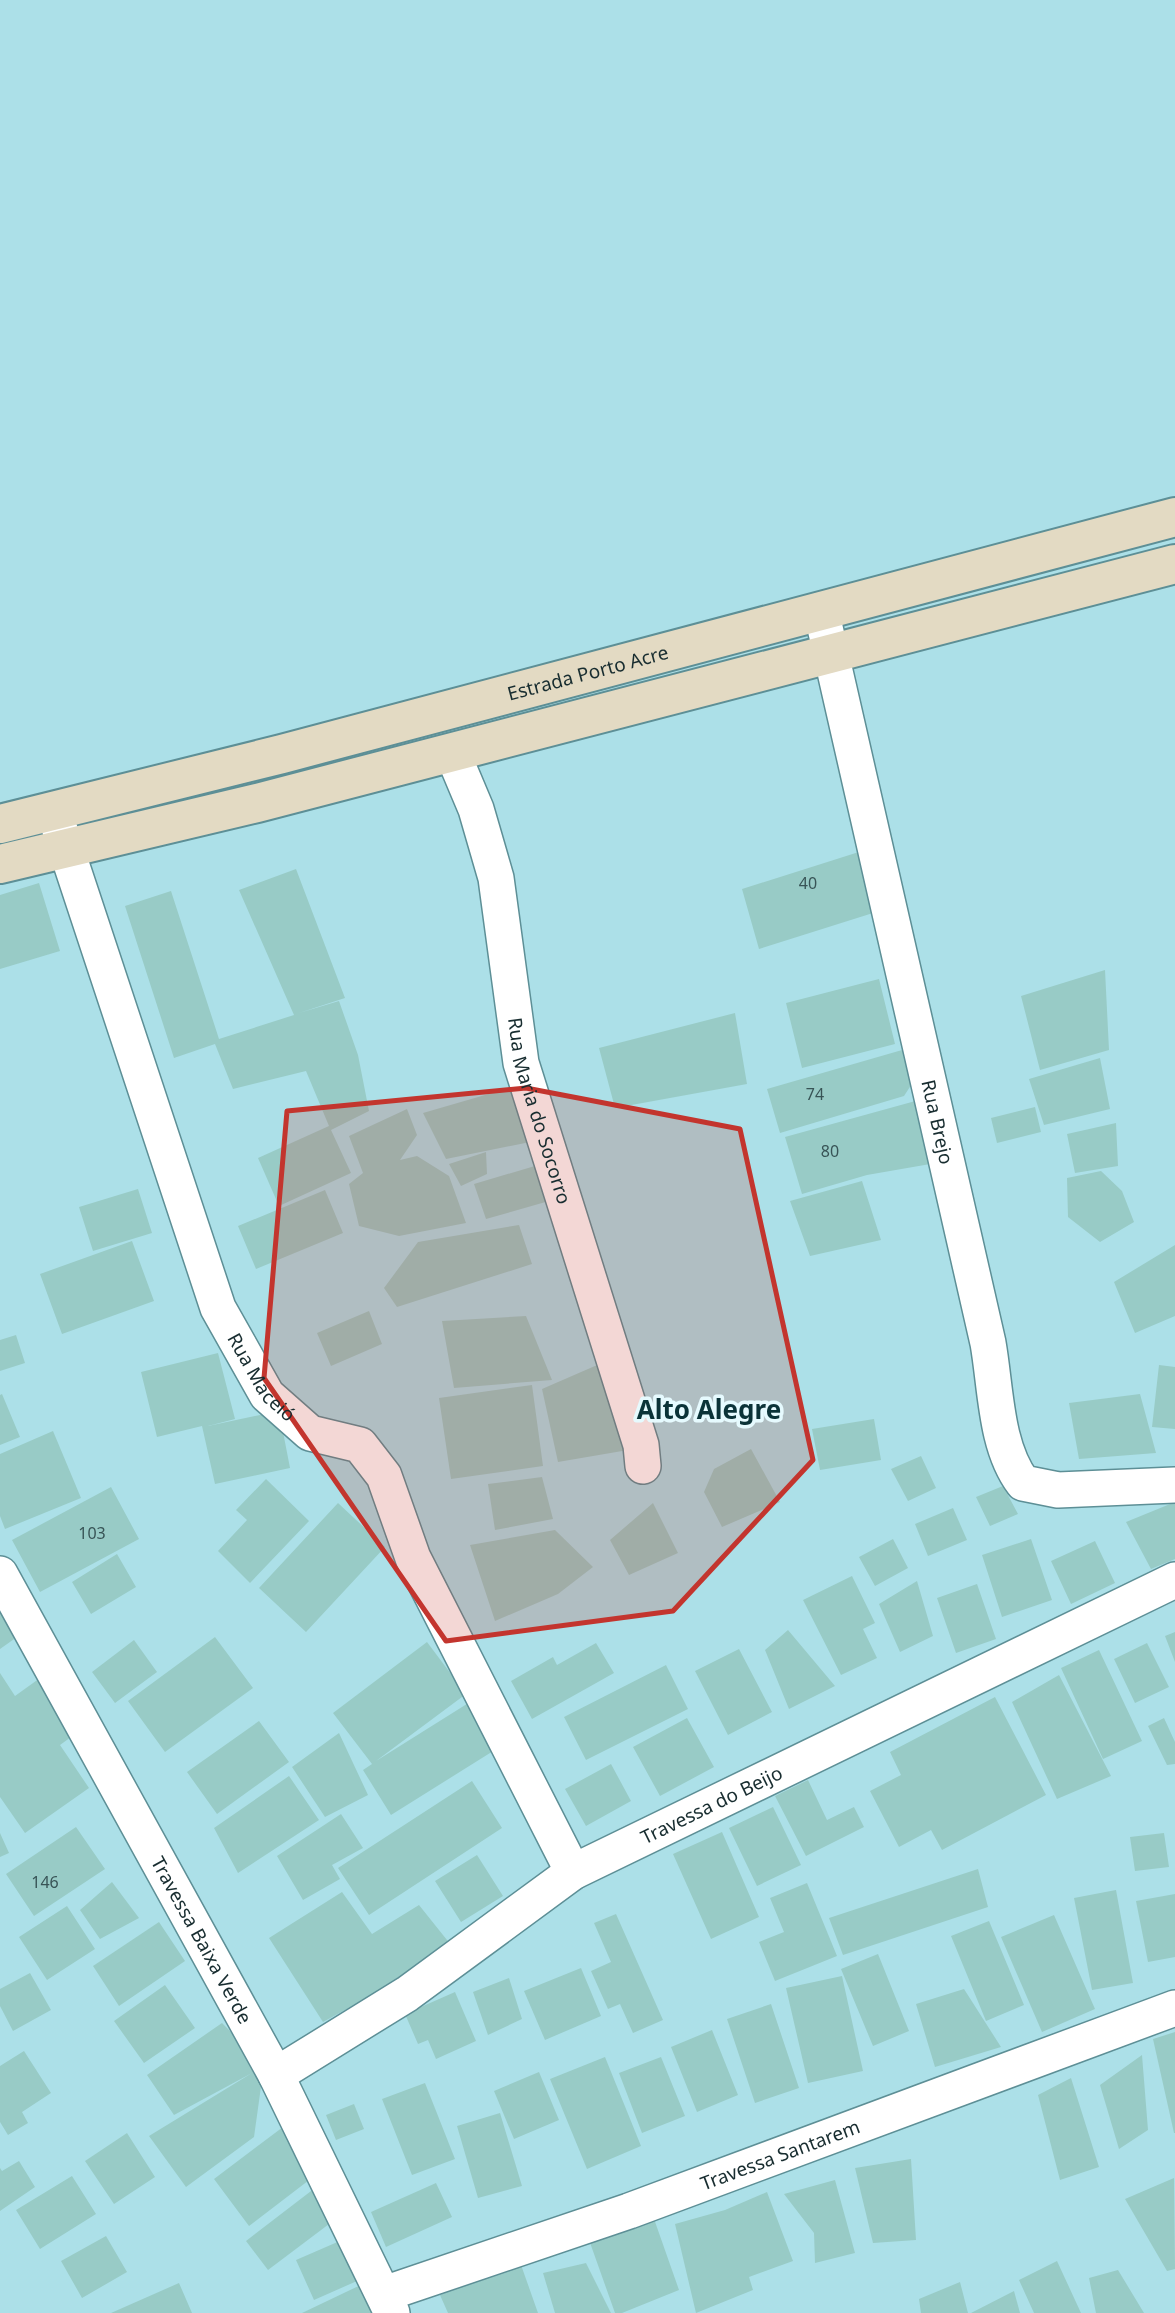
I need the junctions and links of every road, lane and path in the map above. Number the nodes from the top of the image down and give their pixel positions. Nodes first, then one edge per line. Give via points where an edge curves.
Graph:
1 (1175, 517) edge
2 (1175, 564) edge
3 (821, 610) junction
4 (832, 653) junction
5 (452, 752) junction
6 (54, 811) junction
7 (0, 824) edge
8 (65, 848) junction
9 (0, 864) edge
10 (643, 1466) dead end
11 (1175, 1485) edge
12 (0, 1574) edge
13 (1175, 1580) edge
14 (573, 1872) junction
15 (1175, 2008) edge
16 (276, 2075) junction
17 (388, 2304) edge

1 - 3 main road, Estrada Porto Acre
2 - 4 main road
3 - 4 street, Rua Brejo
3 - 6 main road, Estrada Porto Acre
4 - 5 main road
4 - 11 street, Rua Brejo via 988,1343 1012,1469 1024,1483 1058,1490
5 - 8 main road
5 - 10 street, Rua Maria do Socorro via 476,809 496,878 521,1063 641,1446
6 - 7 main road, Estrada Porto Acre
6 - 8 street, Rua Maceió
8 - 9 main road
8 - 14 street, Rua Maceió via 218,1308 267,1395 310,1433 360,1445 384,1476 413,1558
12 - 16 street, Travessa Baixa Verde
13 - 14 street, Travessa do Beijo
14 - 16 street, Travessa do Beijo via 407,1994
15 - 17 street, Travessa Santarem
16 - 17 street, Travessa Baixa Verde

